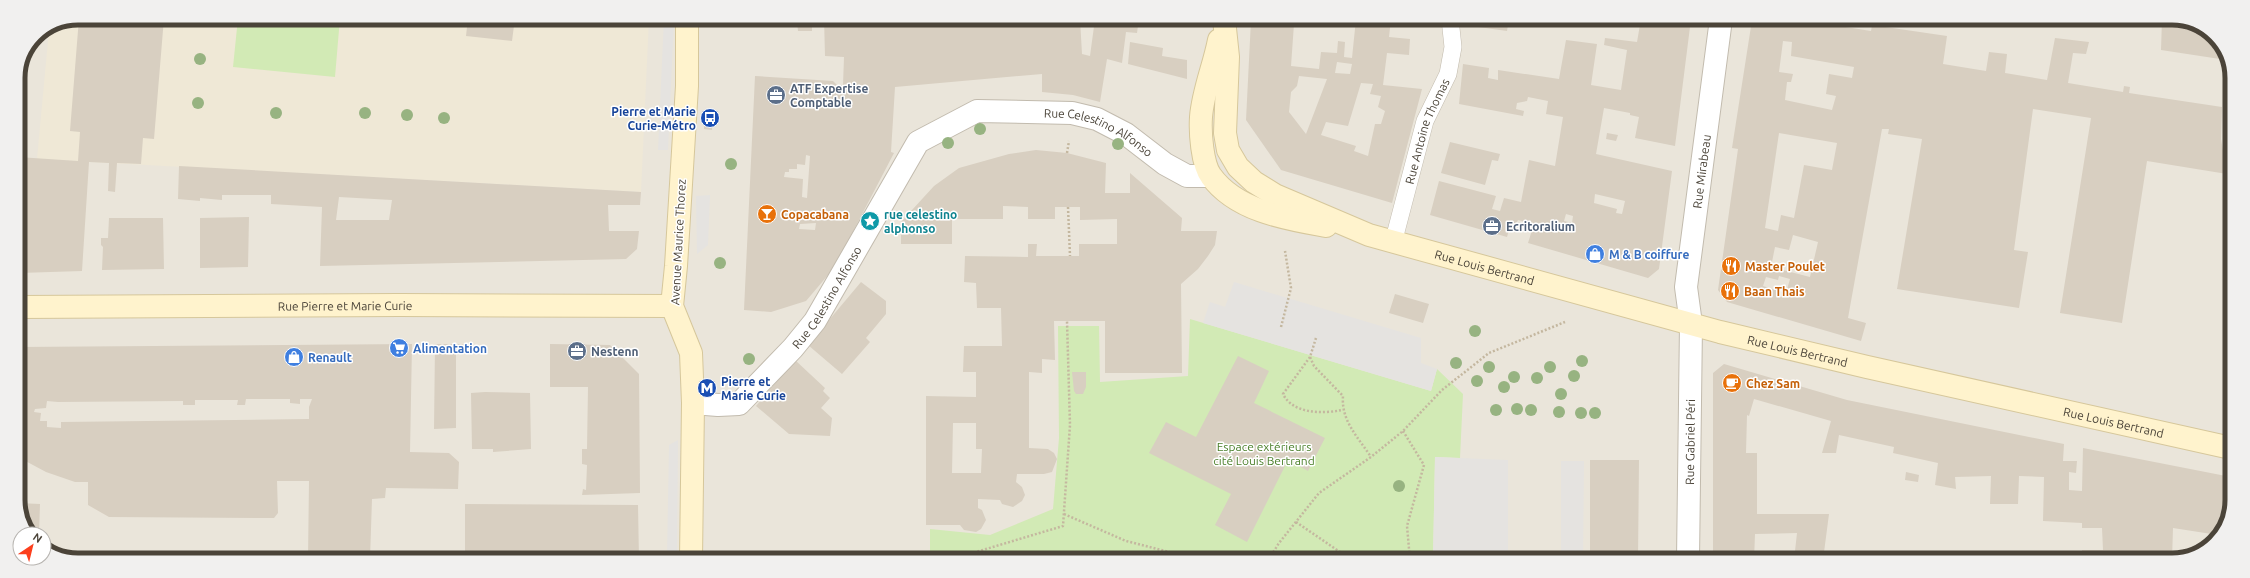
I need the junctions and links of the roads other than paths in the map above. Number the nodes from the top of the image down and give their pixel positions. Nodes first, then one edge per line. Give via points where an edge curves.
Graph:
1 (687, 25) edge
2 (1223, 25) edge
3 (1225, 25) edge
4 (1452, 25) edge
5 (1720, 25) edge
6 (1210, 176) junction
7 (1369, 235) junction
8 (1393, 243) junction
9 (672, 306) junction
10 (25, 307) edge
11 (1691, 324) junction
12 (693, 403) junction
13 (2225, 447) edge
14 (691, 553) edge
15 (1688, 553) edge

1 - 9 main road, Avenue Maurice Thorez via 687,86
2 - 6 main road, Rue Louis Bertrand via 1201,117 1202,148
3 - 7 main road, Rue Louis Bertrand via 1228,57 1225,133 1228,150 1238,167 1254,182 1275,195
4 - 8 lane, Rue Antoine Thomas via 1453,47 1448,74 1425,121
5 - 11 street, Rue Mirabeau via 1686,288
6 - 7 main road, Rue Louis Bertrand via 1241,201 1268,213
6 - 12 street, Rue Celestino Alfonso via 1187,176 1165,164 1126,134 1097,119 1072,113 977,111 918,142 815,321 771,372 739,404
7 - 8 main road, Rue Louis Bertrand
8 - 11 main road, Rue Louis Bertrand
9 - 10 main road, Rue Pierre et Marie Curie via 391,304
9 - 12 main road, Avenue Maurice Thorez via 691,353
11 - 13 main road, Rue Louis Bertrand via 1867,367
11 - 15 street, Rue Gabriel Péri
12 - 14 main road, Avenue Maurice Thorez

